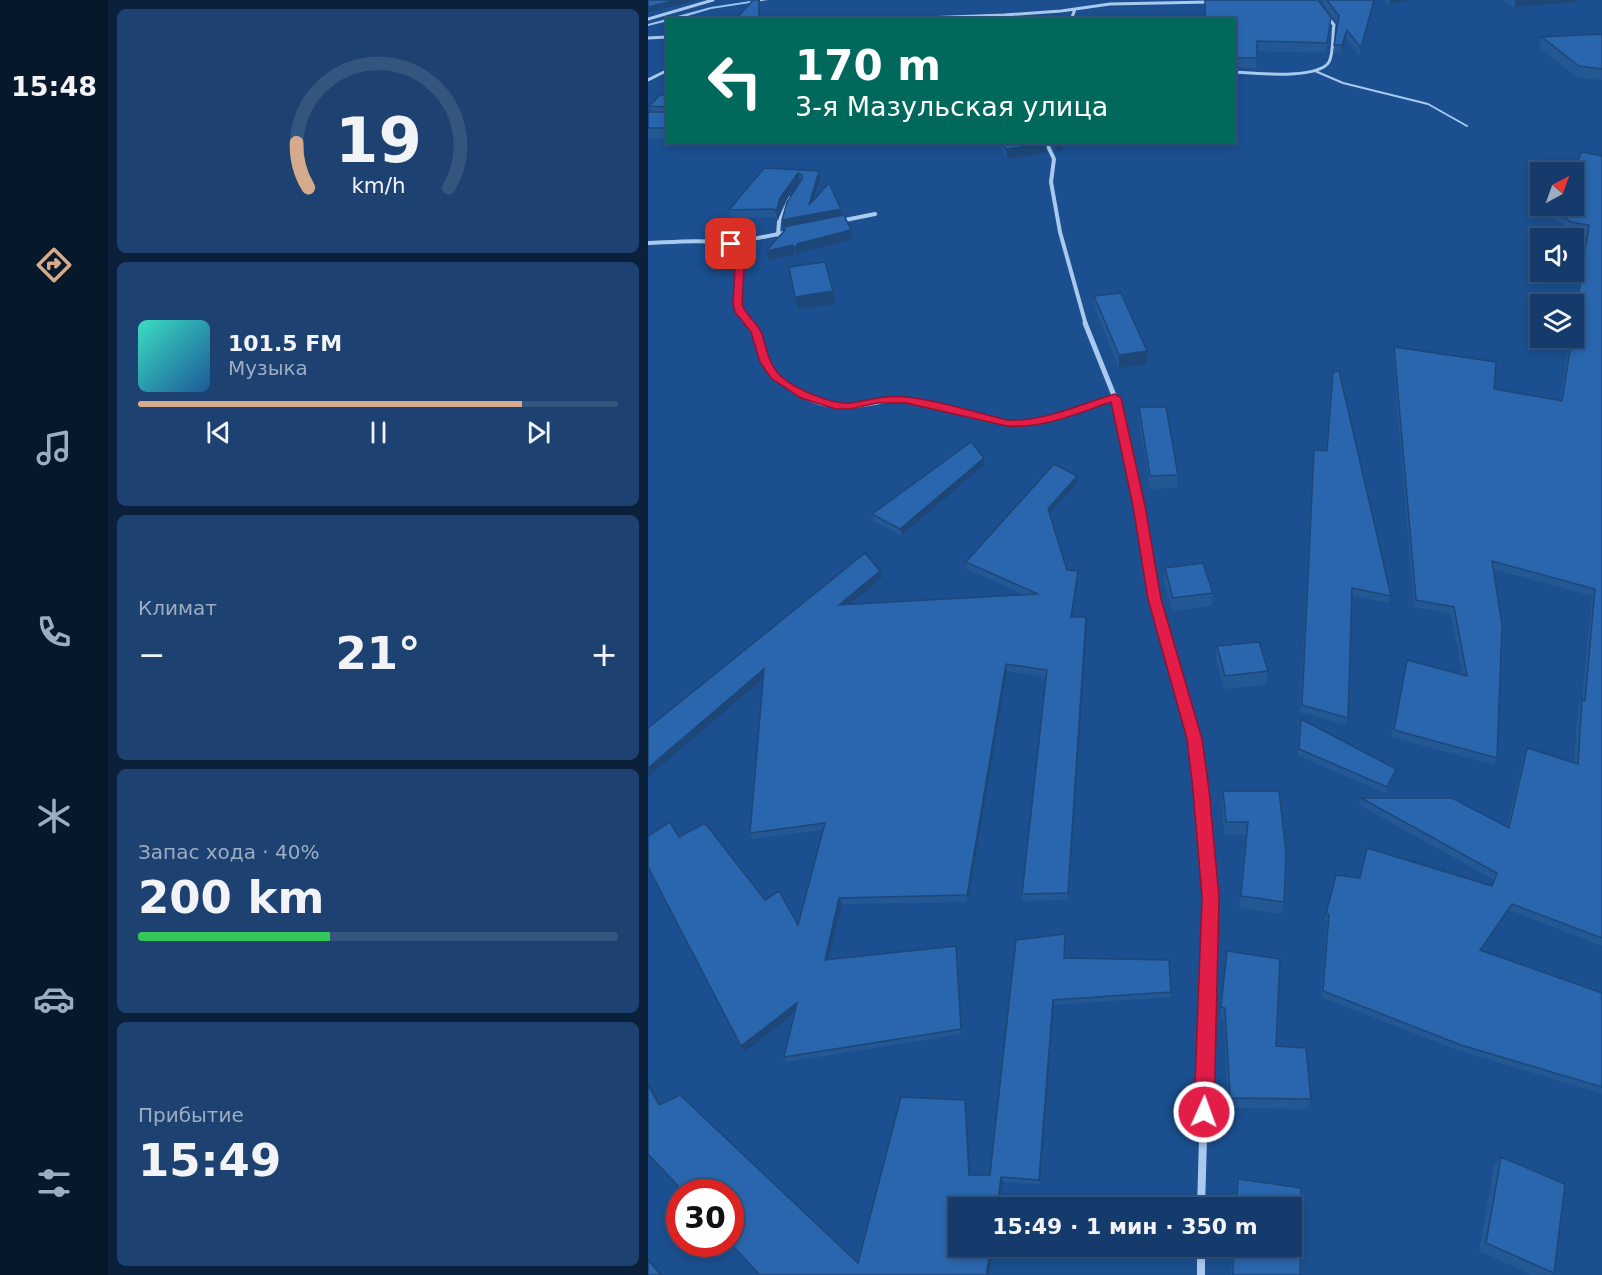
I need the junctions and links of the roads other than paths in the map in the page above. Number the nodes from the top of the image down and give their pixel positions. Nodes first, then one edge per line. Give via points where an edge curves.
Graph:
1 (713, 0) edge
2 (1217, 2) edge
3 (1322, 8) edge
4 (1075, 9) junction
5 (923, 18) edge
6 (1072, 18) edge
7 (648, 19) edge
8 (666, 37) edge
9 (648, 38) edge
10 (666, 71) edge
11 (1315, 71) junction
12 (1236, 72) edge
13 (648, 80) edge
14 (1467, 126) dead end
15 (1047, 144) edge
16 (793, 194) edge
17 (875, 214) dead end
18 (833, 223) edge
19 (790, 232) edge
20 (778, 235) junction
21 (648, 243) edge
22 (731, 244) junction
23 (1115, 398) junction
24 (1201, 1197) edge
25 (1201, 1257) edge
26 (1201, 1275) edge

1 - 7 street
2 - 4 street via 1110,4
3 - 11 street via 1334,25 1328,62
4 - 5 street
4 - 6 street
8 - 9 street
10 - 13 street
11 - 12 street
11 - 14 lane via 1343,83 1428,104
15 - 23 street via 1054,159 1051,182 1060,232 1088,330
16 - 20 street via 779,222
17 - 18 street
19 - 20 street
20 - 22 street
21 - 22 street
22 - 23 street via 740,252 740,312 756,331 765,362 774,376 805,395 843,406 906,400 1022,424
23 - 24 street via 1154,599 1194,739 1201,790 1210,897
25 - 26 street

